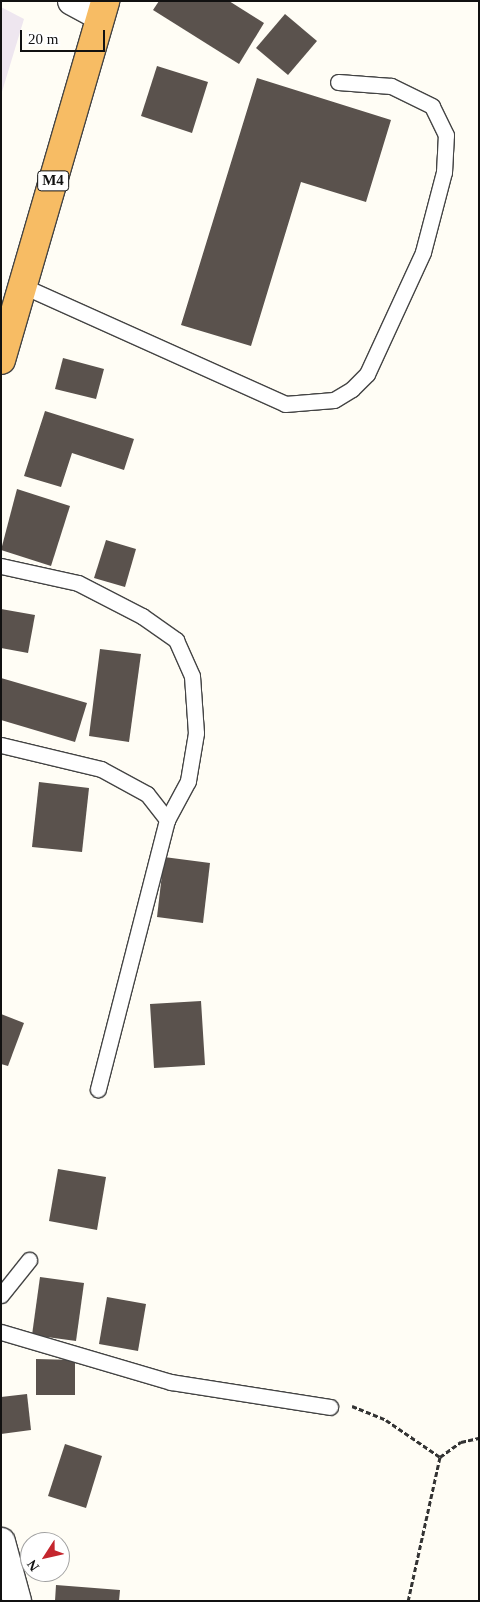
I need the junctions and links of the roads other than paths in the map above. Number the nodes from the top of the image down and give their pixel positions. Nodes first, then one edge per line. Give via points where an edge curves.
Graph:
1 (72, 1) edge
2 (102, 9) edge
3 (338, 82) dead end
4 (24, 286) junction
5 (1, 360) edge
6 (1, 566) edge
7 (1, 745) edge
8 (167, 820) junction
9 (98, 1089) dead end
10 (29, 1260) dead end
11 (1, 1295) edge
12 (1, 1332) edge
13 (330, 1406) road end
14 (1, 1542) edge
15 (17, 1601) edge

1 - 2 street
2 - 4 highway, M4
3 - 4 lane via 391,86 432,106 446,135 444,172 423,252 367,374 352,389 334,400 285,404
4 - 5 highway, M4
6 - 8 lane via 78,583 142,616 176,640 192,676 196,733 188,781
7 - 8 lane via 101,769 147,794
8 - 9 lane
10 - 11 lane
12 - 13 lane via 171,1382
14 - 15 street

